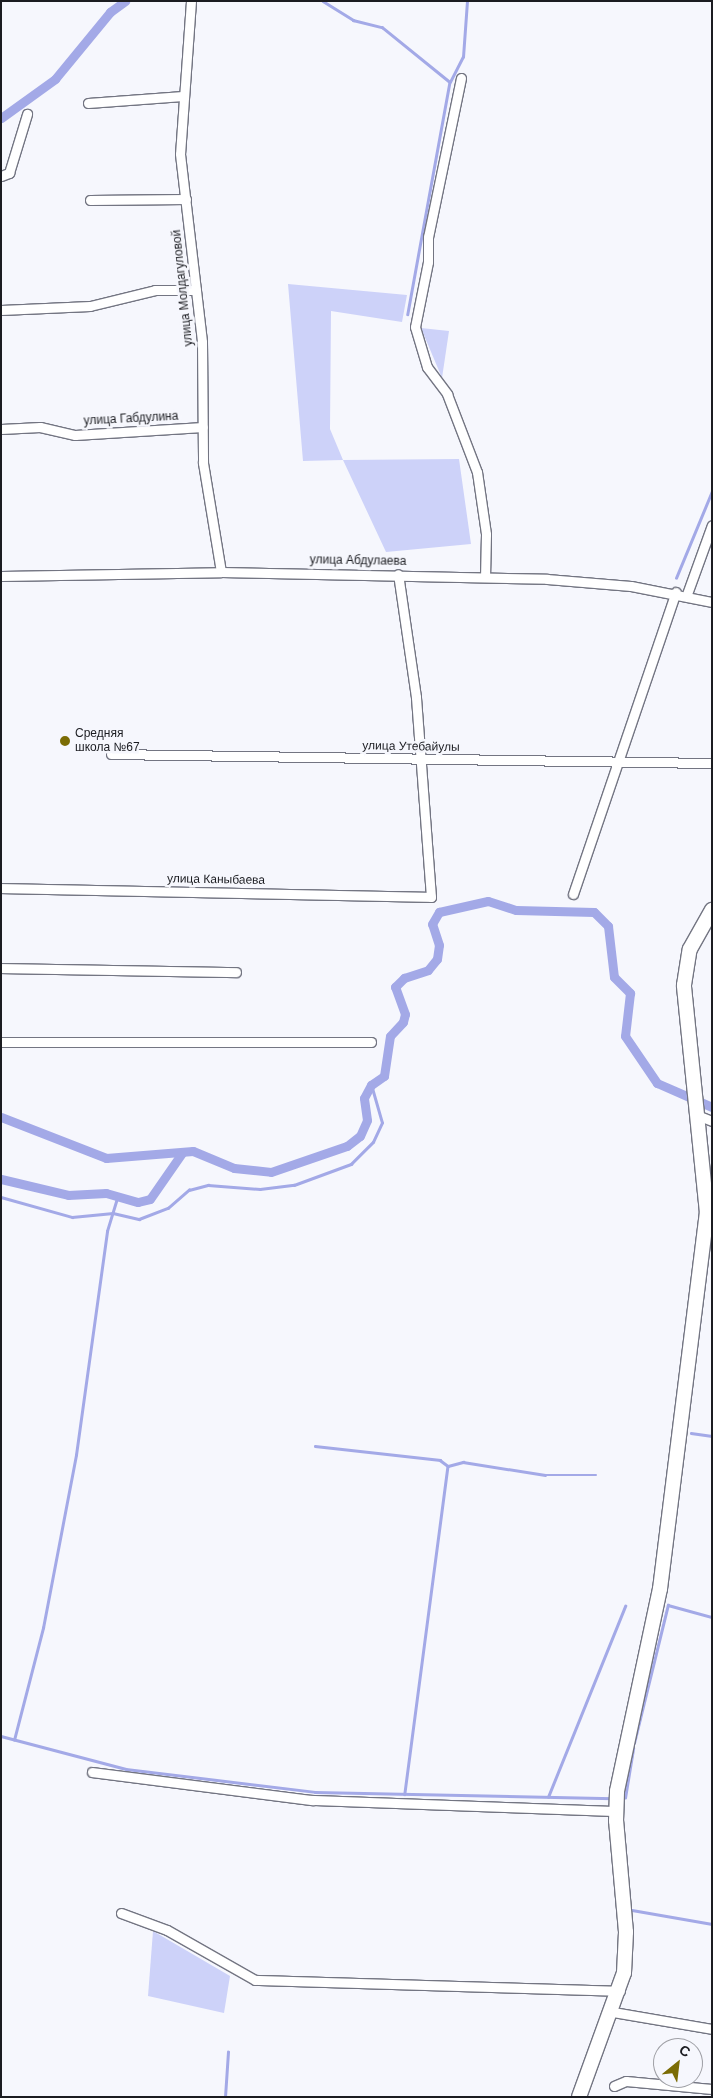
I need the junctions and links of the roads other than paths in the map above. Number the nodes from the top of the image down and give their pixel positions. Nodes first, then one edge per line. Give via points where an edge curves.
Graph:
1 (191, 1) edge
2 (461, 78) dead end
3 (183, 96) junction
4 (88, 103) dead end
5 (26, 114) dead end
6 (1, 176) edge
7 (186, 199) junction
8 (90, 200) dead end
9 (196, 290) junction
10 (1, 310) edge
11 (203, 427) junction
12 (1, 430) edge
13 (712, 525) edge
14 (221, 572) junction
15 (398, 574) junction
16 (1, 576) edge
17 (486, 577) junction
18 (676, 592) junction
19 (687, 594) junction
20 (712, 602) edge
21 (111, 754) dead end
22 (421, 760) junction
23 (620, 762) junction
24 (712, 763) edge
25 (1, 888) edge
26 (573, 894) dead end
27 (712, 910) edge
28 (1, 968) edge
29 (236, 972) dead end
30 (1, 1042) edge
31 (371, 1042) dead end
32 (697, 1106) junction
33 (712, 1121) edge
34 (92, 1772) dead end
35 (617, 1801) junction
36 (121, 1914) dead end
37 (620, 1991) junction
38 (613, 2012) junction
39 (712, 2029) edge
40 (614, 2086) dead end
41 (712, 2089) edge
42 (579, 2097) edge

1 - 3 street, улица Молдагуловой
2 - 17 street via 428,237 428,262 416,305 415,326 427,367 447,394 477,472 486,534
3 - 4 street
3 - 7 street, улица Молдагуловой via 180,154
5 - 6 street via 10,173
7 - 8 street
7 - 9 street, улица Молдагуловой
9 - 10 street via 155,290 90,306
9 - 11 street, улица Молдагуловой
11 - 12 street, улица Габдулина via 75,434 40,427
11 - 14 street, улица Молдагуловой via 203,463
13 - 19 street
14 - 15 street, улица Абдулаева
14 - 16 street, улица Абдулаева
15 - 17 street, улица Абдулаева
15 - 22 street
17 - 18 street, улица Абдулаева
18 - 19 street, улица Абдулаева
18 - 23 street
19 - 20 street, улица Абдулаева
21 - 22 street, улица Утебайулы
22 - 23 street, улица Утебайулы
22 - 25 street, улица Каныбаева via 431,897
23 - 24 street, улица Утебайулы
23 - 26 street
27 - 32 main road via 690,949 684,985
28 - 29 street
30 - 31 street
32 - 33 street
32 - 35 main road via 707,1213 704,1251 660,1589
34 - 35 street via 312,1800
35 - 37 main road via 626,1932
36 - 37 street via 167,1930 254,1980
37 - 38 main road
38 - 39 street
38 - 42 main road
40 - 41 street via 626,2081

